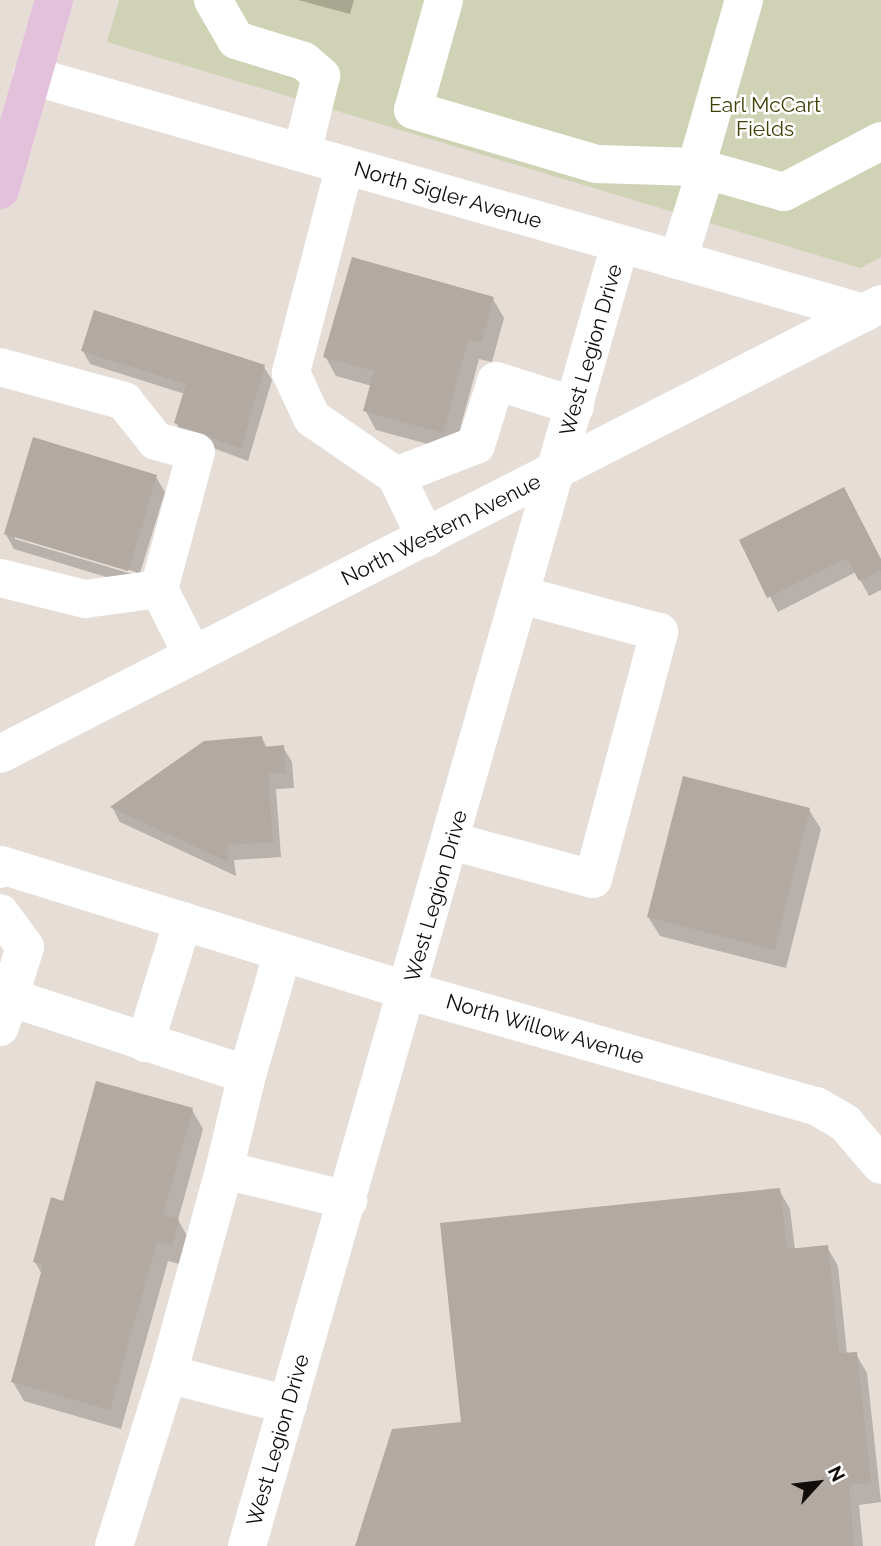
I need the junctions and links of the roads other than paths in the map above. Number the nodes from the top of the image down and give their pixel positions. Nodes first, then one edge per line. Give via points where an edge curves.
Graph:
1 (54, 0) edge
2 (213, 0) edge
3 (444, 0) edge
4 (744, 0) edge
5 (32, 76) junction
6 (881, 141) edge
7 (302, 153) junction
8 (345, 166) junction
9 (701, 169) junction
10 (0, 190) edge
11 (620, 244) junction
12 (678, 261) junction
13 (872, 308) edge
14 (0, 367) edge
15 (575, 406) junction
16 (557, 471) junction
17 (396, 475) junction
18 (426, 538) junction
19 (0, 578) edge
20 (159, 589) junction
21 (522, 595) junction
22 (193, 656) junction
23 (0, 754) edge
24 (451, 841) junction
25 (1, 867) edge
26 (0, 913) edge
27 (183, 921) junction
28 (283, 952) junction
29 (408, 990) junction
30 (5, 1012) edge
31 (145, 1043) junction
32 (247, 1075) junction
33 (881, 1165) edge
34 (224, 1170) junction
35 (348, 1199) junction
36 (168, 1374) junction
37 (288, 1405) junction
38 (114, 1546) edge
39 (247, 1546) edge

1 - 5 main road
2 - 7 street via 236,40 304,61 321,76
3 - 9 street via 413,110 597,164
4 - 9 street
5 - 7 street, North Sigler Avenue
5 - 10 main road
6 - 9 street via 784,192
7 - 8 street, North Sigler Avenue
8 - 11 street, North Sigler Avenue
8 - 17 street via 290,373 312,418
9 - 12 street
11 - 12 street, North Sigler Avenue
11 - 15 street, West Legion Drive
12 - 13 street, North Sigler Avenue
13 - 16 street, North Western Avenue
14 - 20 street via 124,401 156,441 196,452
15 - 16 street, West Legion Drive
15 - 17 street via 496,381 476,445
16 - 18 street, North Western Avenue
16 - 21 street, West Legion Drive
17 - 18 street
18 - 22 street, North Western Avenue
19 - 20 street via 85,599
20 - 22 street
21 - 24 street, West Legion Drive
21 - 24 street via 659,632 593,879
22 - 23 street, North Western Avenue
24 - 29 street, West Legion Drive
25 - 27 street, North Willow Avenue
26 - 30 street via 25,947
27 - 28 street, North Willow Avenue
27 - 31 street
28 - 29 street, North Willow Avenue
28 - 32 street
29 - 33 street, North Willow Avenue via 816,1106 845,1123
29 - 35 street, West Legion Drive
30 - 31 street
31 - 32 street
32 - 34 street
34 - 35 street
34 - 36 street
35 - 37 street, West Legion Drive
36 - 37 street
36 - 38 street
37 - 39 street, West Legion Drive

